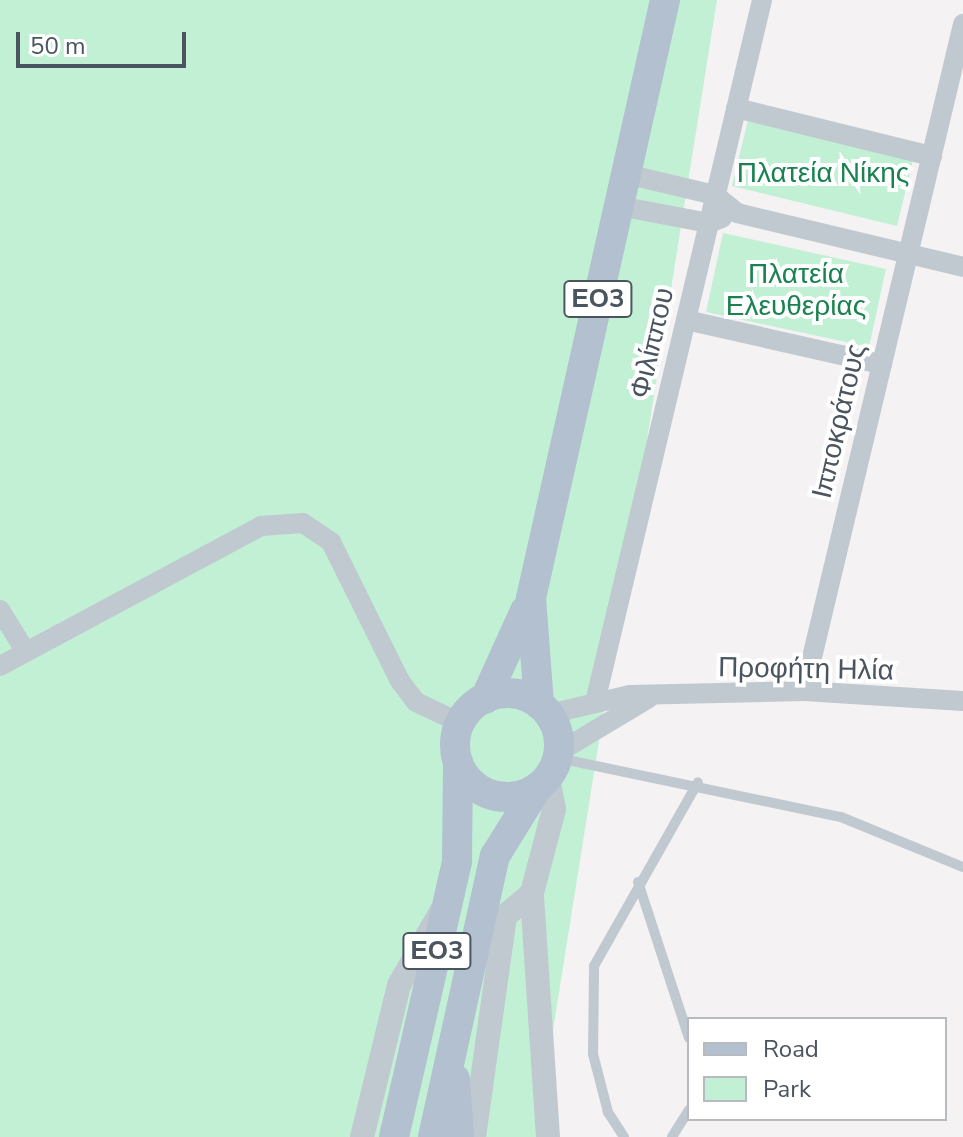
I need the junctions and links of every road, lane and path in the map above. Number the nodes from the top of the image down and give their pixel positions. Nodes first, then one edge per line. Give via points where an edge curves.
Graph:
1 (665, 0) edge
2 (762, 0) edge
3 (963, 24) edge
4 (736, 108) junction
5 (932, 156) junction
6 (626, 174) junction
7 (715, 195) junction
8 (619, 206) junction
9 (737, 213) junction
10 (709, 223) junction
11 (908, 254) junction
12 (963, 267) edge
13 (686, 320) junction
14 (882, 364) junction
15 (531, 598) junction
16 (0, 610) edge
17 (6, 628) edge
18 (26, 652) junction
19 (0, 666) edge
20 (804, 691) junction
21 (596, 698) junction
22 (649, 698) junction
23 (485, 699) junction
24 (963, 701) edge
25 (544, 709) junction
26 (460, 723) junction
27 (458, 762) junction
28 (551, 769) junction
29 (698, 782) junction
30 (963, 867) edge
31 (638, 882) junction
32 (532, 893) junction
33 (448, 901) junction
34 (687, 1032) edge
35 (453, 1057) junction
36 (687, 1113) edge
37 (362, 1137) edge
38 (394, 1137) edge
39 (433, 1137) edge
40 (459, 1137) edge
41 (474, 1137) edge
42 (548, 1137) edge
43 (624, 1137) edge
44 (672, 1137) edge

1 - 6 main road, ΕΟ3
2 - 4 street, Φιλίππου
3 - 5 street, Ιπποκράτους
4 - 5 street
4 - 7 street, Φιλίππου
5 - 11 street, Ιπποκράτους
6 - 7 street
6 - 8 main road, ΕΟ3
7 - 9 street
7 - 10 street, Φιλίππου
8 - 10 street
8 - 15 main road, ΕΟ3
9 - 10 street
9 - 11 street
10 - 13 street, Φιλίππου
11 - 12 street
11 - 14 street, Ιπποκράτους
13 - 14 street
13 - 21 street, Φιλίππου
14 - 20 street, Ιπποκράτους
15 - 23 main road, ΕΟ3
15 - 25 main road, ΕΟ3
16 - 17 street
17 - 18 street
18 - 19 street
18 - 26 street via 261,526 303,523 331,542 400,681 416,702
20 - 22 street, Προφήτη Ηλία
20 - 24 street, Προφήτη Ηλία
21 - 22 street, Προφήτη Ηλία
21 - 25 street, Προφήτη Ηλία
22 - 28 street
23 - 25 main road via 513,694
23 - 26 main road, ΕΟ3
25 - 28 main road, ΕΟ3
26 - 27 main road, ΕΟ3
27 - 28 main road via 471,783 492,795
27 - 33 main road, ΕΟ3 via 460,835
28 - 29 lane
28 - 32 street via 554,809
28 - 35 main road, ΕΟ3 via 495,856
29 - 30 lane via 841,817
29 - 31 lane
31 - 34 lane
31 - 43 lane via 594,966 589,995 593,1054 608,1112
32 - 41 street via 505,916 483,1033
32 - 42 street
33 - 37 street via 399,985
33 - 38 main road, ΕΟ3
35 - 39 main road, ΕΟ3
35 - 40 main road
36 - 44 lane

